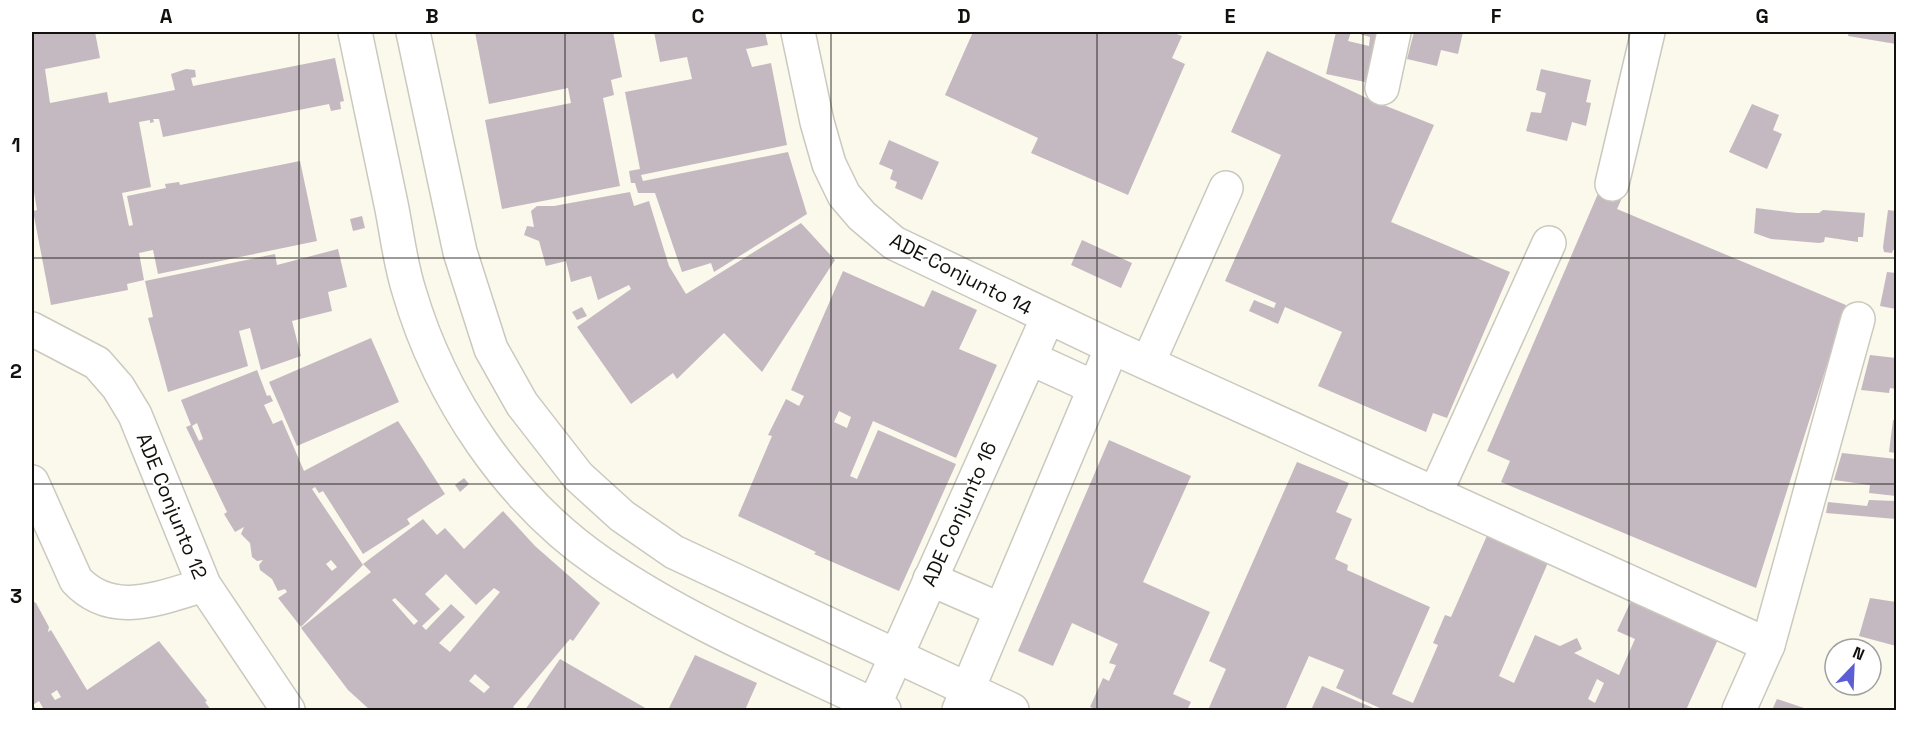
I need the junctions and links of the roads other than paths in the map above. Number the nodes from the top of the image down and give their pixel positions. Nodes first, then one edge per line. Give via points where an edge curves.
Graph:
1 (355, 32) edge
2 (413, 32) edge
3 (798, 32) edge
4 (1394, 32) edge
5 (1648, 32) edge
6 (1382, 88) dead end
7 (1612, 184) dead end
8 (1226, 188) dead end
9 (1549, 243) dead end
10 (1048, 317) junction
11 (1858, 319) dead end
12 (32, 329) edge
13 (1112, 347) junction
14 (1030, 358) junction
15 (1148, 363) junction
16 (1093, 387) junction
17 (32, 482) edge
18 (1435, 494) junction
19 (930, 579) junction
20 (204, 585) junction
21 (1001, 610) junction
22 (1768, 645) junction
23 (897, 655) junction
24 (963, 701) edge
25 (877, 709) edge
26 (288, 711) edge
27 (1012, 711) edge
28 (1739, 711) edge

1 - 25 street via 409,290 435,359 496,465 545,516 598,561 658,600
2 - 23 street via 460,252 492,349 522,404 578,476 622,516 674,552
3 - 10 street, ADE Conjunto 14 via 829,164 844,195 862,216 894,243
4 - 6 street
5 - 7 street
8 - 15 street
9 - 18 street
10 - 13 street, ADE Conjunto 14
10 - 14 street, ADE Conjunto 16
11 - 22 street
12 - 20 street, ADE Conjunto 12 via 97,363 118,387 135,415
13 - 15 street, ADE Conjunto 14
13 - 16 street
14 - 16 street
14 - 19 street, ADE Conjunto 16
15 - 18 street, ADE Conjunto 14
16 - 21 street
17 - 20 street via 76,580 98,599 152,601
18 - 22 street, ADE Conjunto 14
19 - 21 street
19 - 23 street, ADE Conjunto 16
20 - 26 street, ADE Conjunto 12
21 - 24 street
22 - 28 street
23 - 24 street
23 - 25 street, ADE Conjunto 16
24 - 27 street

